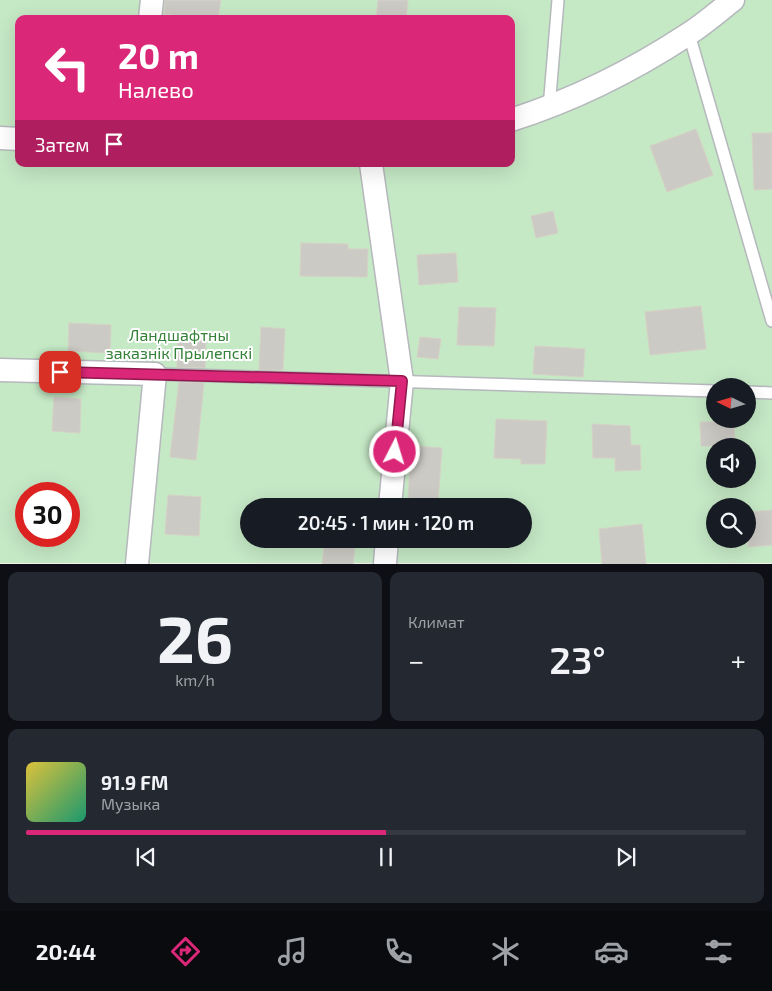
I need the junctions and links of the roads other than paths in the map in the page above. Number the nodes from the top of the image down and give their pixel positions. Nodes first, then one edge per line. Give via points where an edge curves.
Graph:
1 (152, 0) edge
2 (558, 0) edge
3 (733, 0) edge
4 (150, 15) edge
5 (688, 34) junction
6 (548, 108) junction
7 (515, 119) edge
8 (0, 138) edge
9 (15, 139) edge
10 (371, 167) edge
11 (772, 321) edge
12 (0, 370) edge
13 (155, 374) junction
14 (402, 381) junction
15 (706, 391) edge
16 (756, 392) edge
17 (772, 392) edge
18 (391, 498) edge
19 (386, 548) edge
20 (137, 564) edge
21 (385, 564) edge

1 - 4 street
2 - 6 lane
3 - 5 street
5 - 6 street via 625,72
5 - 11 lane
6 - 7 street
8 - 9 street
10 - 14 street
12 - 13 street
13 - 14 lane
13 - 20 street
14 - 15 lane
14 - 18 street
16 - 17 lane
19 - 21 street

